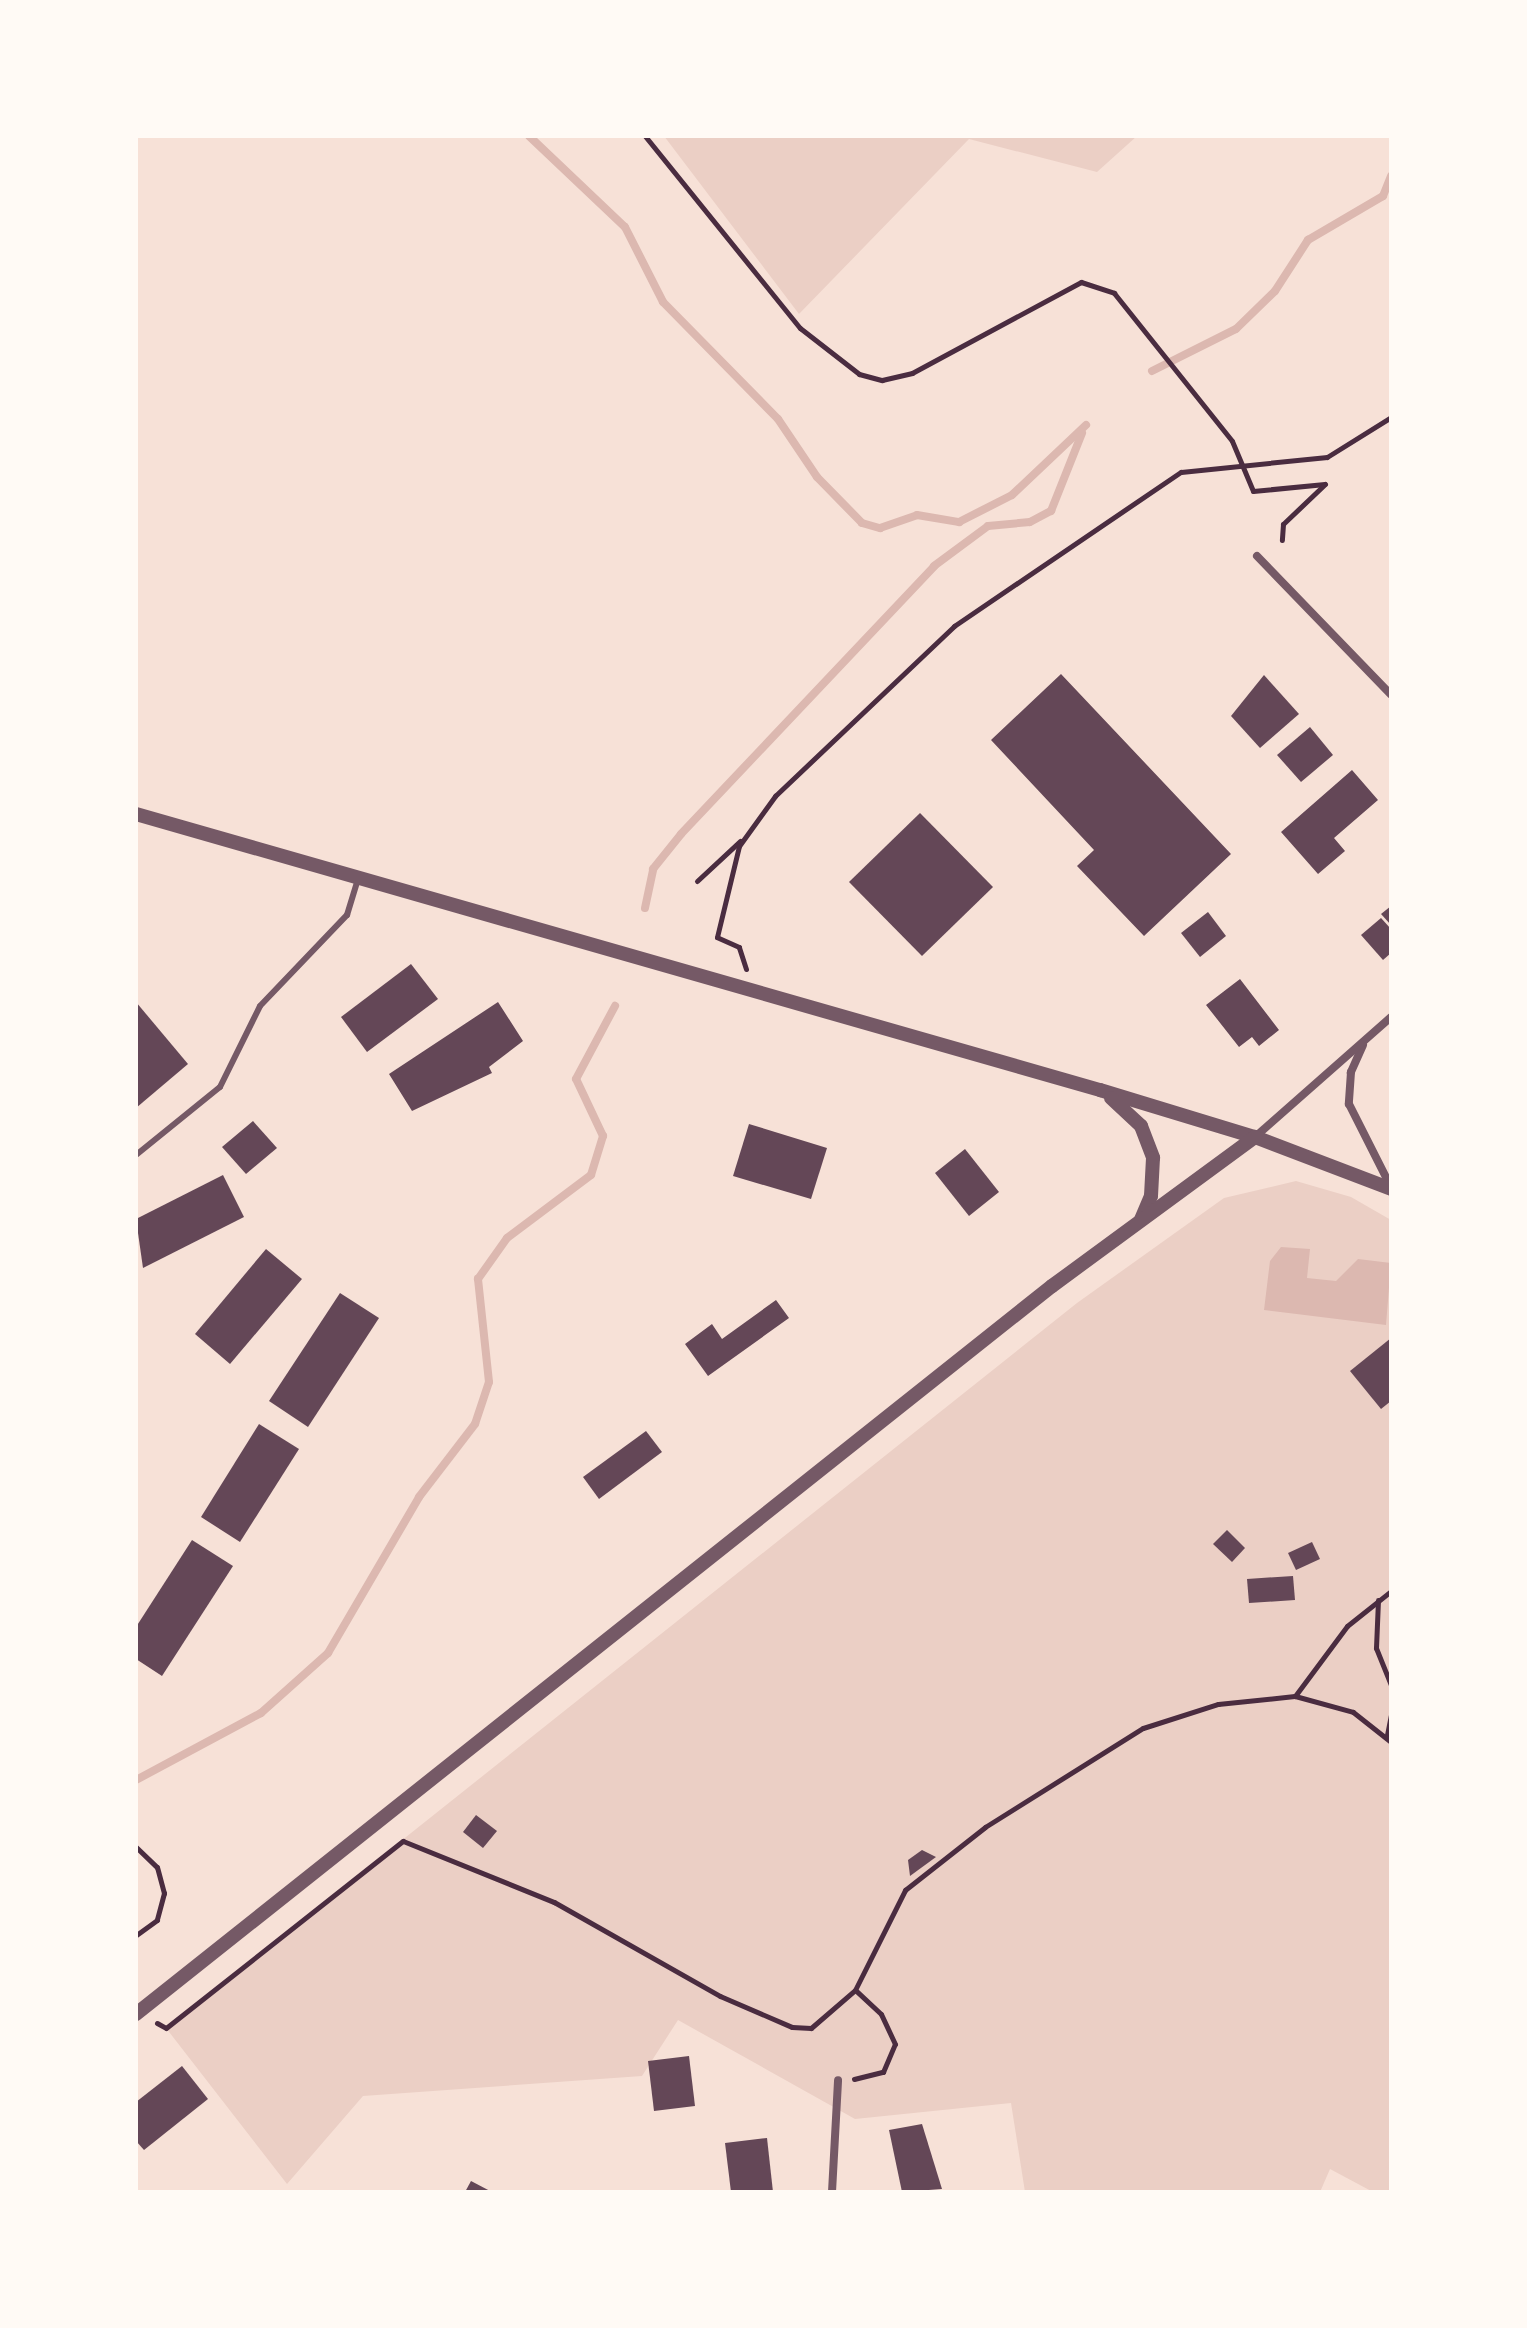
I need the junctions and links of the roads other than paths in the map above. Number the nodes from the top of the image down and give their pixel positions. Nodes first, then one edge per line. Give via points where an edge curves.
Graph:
1 (1257, 556) dead end
2 (1391, 695) edge
3 (136, 814) edge
4 (359, 875) junction
5 (1391, 1017) edge
6 (1367, 1039) junction
7 (1100, 1090) junction
8 (1255, 1137) junction
9 (136, 1155) edge
10 (1391, 1188) edge
11 (1136, 1226) junction
12 (138, 2013) edge
13 (838, 2080) road end
14 (832, 2192) edge

1 - 2 street
3 - 4 street
4 - 7 street
4 - 9 lane via 347,915 260,1006 220,1087
5 - 6 street
6 - 8 street
6 - 10 street via 1351,1072 1349,1104
7 - 8 street
7 - 11 street via 1141,1126 1153,1158 1151,1196
8 - 10 street
8 - 11 street
11 - 12 street
13 - 14 street

